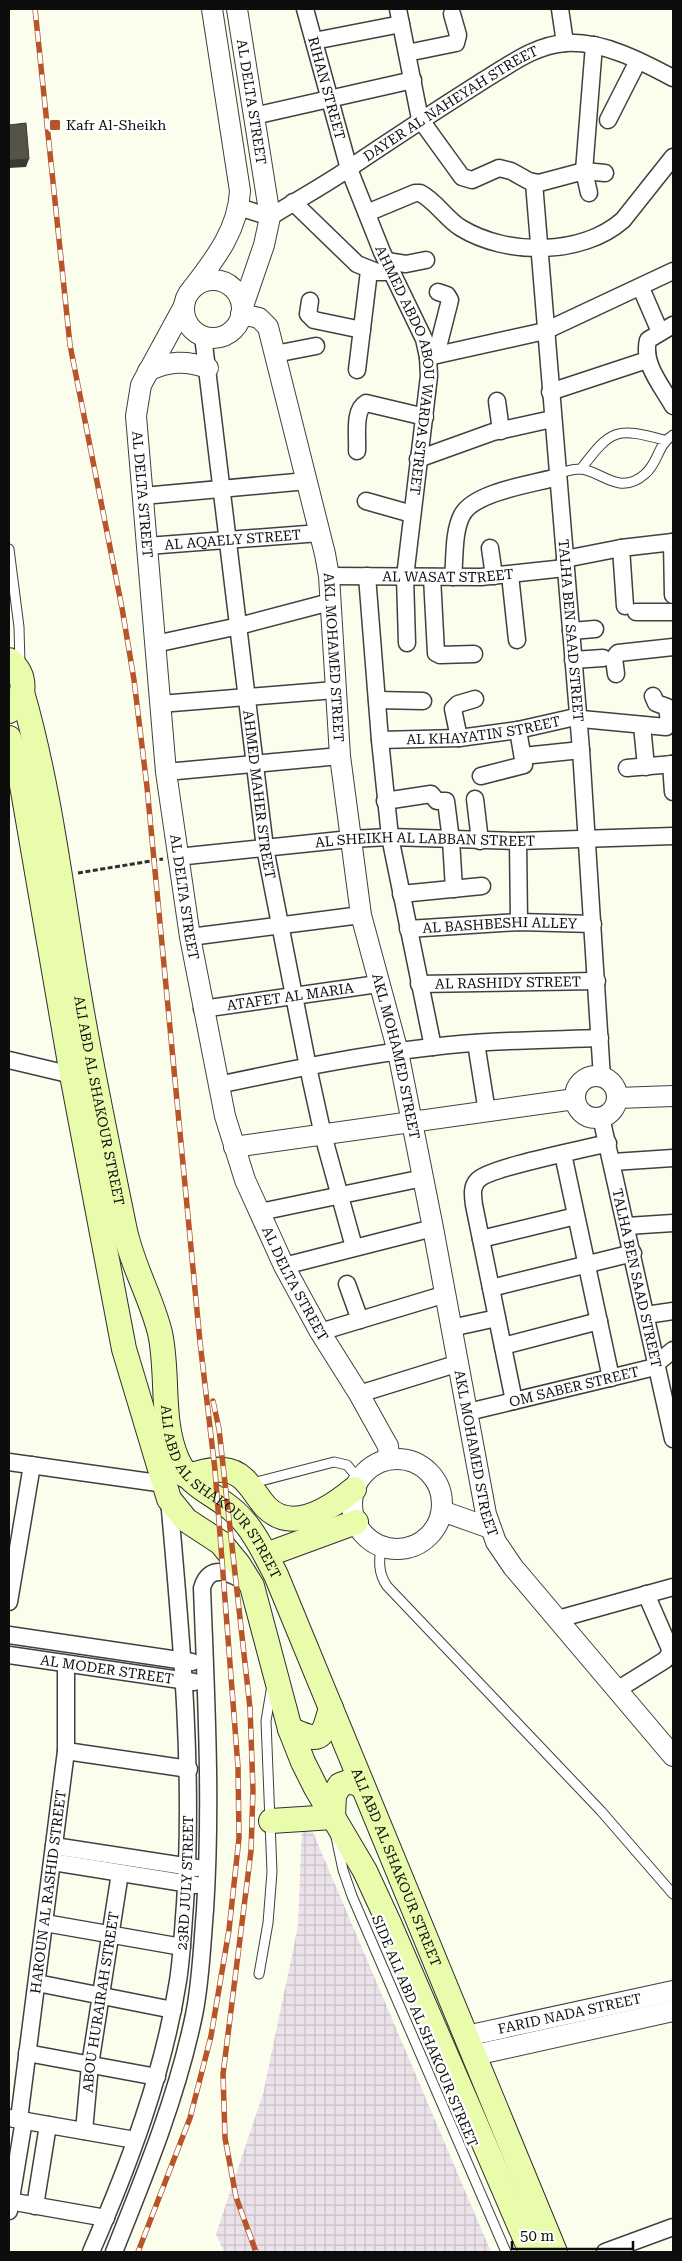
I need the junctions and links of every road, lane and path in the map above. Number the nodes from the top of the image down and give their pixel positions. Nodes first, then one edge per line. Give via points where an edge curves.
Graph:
1 (212, 9) edge
2 (237, 9) edge
3 (305, 9) edge
4 (560, 9) edge
5 (452, 14) dead end
6 (400, 17) edge
7 (314, 41) junction
8 (565, 43) junction
9 (594, 45) junction
10 (407, 54) junction
11 (638, 61) junction
12 (673, 78) edge
13 (413, 80) junction
14 (330, 99) junction
15 (254, 116) junction
16 (420, 119) junction
17 (608, 120) dead end
18 (673, 157) edge
19 (349, 169) junction
20 (584, 171) junction
21 (605, 173) dead end
22 (534, 183) junction
23 (589, 194) dead end
24 (293, 202) junction
25 (240, 207) junction
26 (367, 213) junction
27 (270, 217) junction
28 (537, 247) junction
29 (426, 260) dead end
30 (390, 267) junction
31 (369, 271) junction
32 (673, 271) edge
33 (640, 288) junction
34 (438, 292) dead end
35 (188, 298) junction
36 (310, 301) dead end
37 (242, 312) junction
38 (667, 329) edge
39 (362, 330) junction
40 (545, 331) junction
41 (203, 336) junction
42 (316, 346) dead end
43 (275, 354) junction
44 (432, 356) junction
45 (647, 360) junction
46 (208, 368) junction
47 (357, 370) dead end
48 (148, 371) junction
49 (550, 392) junction
50 (498, 401) dead end
51 (673, 406) edge
52 (424, 417) junction
53 (552, 419) junction
54 (673, 435) edge
55 (493, 436) junction
56 (664, 440) junction
57 (357, 451) dead end
58 (418, 459) junction
59 (581, 469) junction
60 (557, 475) junction
61 (307, 480) junction
62 (222, 488) junction
63 (143, 496) junction
64 (366, 501) dead end
65 (412, 514) junction
66 (320, 533) junction
67 (228, 540) junction
68 (672, 542) edge
69 (146, 546) junction
70 (490, 548) dead end
71 (621, 548) junction
72 (9, 549) edge
73 (565, 563) junction
74 (502, 575) junction
75 (329, 576) junction
76 (367, 576) junction
77 (405, 577) junction
78 (432, 577) junction
79 (454, 577) junction
80 (673, 595) edge
81 (330, 602) junction
82 (673, 612) edge
83 (239, 626) junction
84 (595, 629) dead end
85 (571, 631) junction
86 (517, 640) dead end
87 (155, 644) junction
88 (407, 644) dead end
89 (673, 647) edge
90 (474, 654) dead end
91 (603, 658) dead end
92 (573, 660) junction
93 (616, 674) dead end
94 (15, 684) edge
95 (335, 690) junction
96 (654, 696) dead end
97 (247, 697) junction
98 (475, 699) dead end
99 (377, 700) junction
100 (423, 701) dead end
101 (160, 704) junction
102 (578, 718) junction
103 (642, 725) junction
104 (518, 730) junction
105 (9, 738) edge
106 (459, 738) junction
107 (380, 740) junction
108 (581, 750) junction
109 (340, 756) junction
110 (523, 756) junction
111 (256, 764) junction
112 (672, 764) edge
113 (646, 767) junction
114 (627, 768) dead end
115 (166, 772) junction
116 (481, 776) dead end
117 (673, 792) edge
118 (475, 800) dead end
119 (385, 801) junction
120 (673, 836) edge
121 (390, 838) junction
122 (350, 839) junction
123 (451, 840) junction
124 (587, 840) junction
125 (480, 841) junction
126 (518, 841) junction
127 (265, 848) junction
128 (177, 857) junction
129 (60, 875) junction
130 (482, 886) dead end
131 (454, 889) junction
132 (401, 894) junction
133 (361, 915) junction
134 (519, 922) junction
135 (593, 924) junction
136 (279, 926) junction
137 (408, 929) junction
138 (190, 937) junction
139 (597, 982) junction
140 (378, 984) junction
141 (419, 984) junction
142 (293, 996) junction
143 (202, 1010) junction
144 (600, 1038) junction
145 (476, 1043) junction
146 (433, 1047) junction
147 (398, 1052) junction
148 (9, 1060) edge
149 (308, 1066) junction
150 (72, 1075) junction
151 (602, 1078) junction
152 (218, 1085) junction
153 (673, 1096) edge
154 (616, 1098) junction
155 (575, 1099) junction
156 (487, 1112) junction
157 (601, 1117) junction
158 (412, 1122) junction
159 (323, 1135) junction
160 (608, 1143) junction
161 (234, 1147) junction
162 (563, 1154) junction
163 (673, 1158) edge
164 (612, 1162) junction
165 (424, 1178) junction
166 (340, 1195) junction
167 (260, 1212) junction
168 (576, 1216) junction
169 (673, 1223) edge
170 (627, 1226) junction
171 (433, 1228) junction
172 (481, 1239) junction
173 (354, 1247) junction
174 (633, 1253) junction
175 (587, 1264) junction
176 (284, 1266) junction
177 (141, 1279) junction
178 (347, 1284) dead end
179 (491, 1288) junction
180 (446, 1294) junction
181 (116, 1307) junction
182 (673, 1311) edge
183 (646, 1315) junction
184 (497, 1318) junction
185 (360, 1320) junction
186 (599, 1321) junction
187 (451, 1328) junction
188 (320, 1332) junction
189 (502, 1346) junction
190 (124, 1348) junction
191 (673, 1350) edge
192 (164, 1358) junction
193 (459, 1363) junction
194 (657, 1363) junction
195 (611, 1378) junction
196 (359, 1394) junction
197 (514, 1401) junction
198 (468, 1412) junction
199 (673, 1439) edge
200 (389, 1459) junction
201 (9, 1462) edge
202 (32, 1465) junction
203 (249, 1484) junction
204 (356, 1484) junction
205 (173, 1486) junction
206 (442, 1510) junction
207 (356, 1522) junction
208 (490, 1528) junction
209 (381, 1546) junction
210 (266, 1555) junction
211 (252, 1586) junction
212 (673, 1587) edge
213 (646, 1594) junction
214 (9, 1602) edge
215 (558, 1619) junction
216 (9, 1636) edge
217 (9, 1654) edge
218 (183, 1661) junction
219 (66, 1664) junction
220 (204, 1664) junction
221 (276, 1673) junction
222 (185, 1681) junction
223 (205, 1684) junction
224 (617, 1690) junction
225 (330, 1708) junction
226 (290, 1729) junction
227 (66, 1750) junction
228 (673, 1756) edge
229 (189, 1769) junction
230 (362, 1786) junction
231 (333, 1817) junction
232 (271, 1821) junction
233 (54, 1854) junction
234 (187, 1867) junction
235 (207, 1869) junction
236 (120, 1873) junction
237 (186, 1884) junction
238 (206, 1887) junction
239 (673, 1894) edge
240 (45, 1923) junction
241 (110, 1935) junction
242 (182, 1947) junction
243 (259, 1974) dead end
244 (37, 1983) junction
245 (673, 1991) edge
246 (100, 1996) junction
247 (173, 2010) junction
248 (673, 2011) edge
249 (538, 2020) junction
250 (544, 2040) junction
251 (470, 2046) junction
252 (27, 2053) junction
253 (90, 2065) junction
254 (157, 2077) junction
255 (17, 2119) edge
256 (48, 2125) junction
257 (84, 2131) junction
258 (135, 2140) junction
259 (9, 2204) edge
260 (35, 2206) junction
261 (106, 2218) junction
262 (673, 2227) edge
263 (91, 2252) edge
264 (114, 2252) edge
265 (506, 2252) edge
266 (531, 2252) edge
267 (555, 2252) edge
268 (605, 2252) edge

1 - 25 street, AL DELTA STREET
2 - 15 street, AL DELTA STREET
3 - 7 street, RIHAN STREET
4 - 8 street
5 - 10 street via 458,38 456,43
6 - 7 street
6 - 10 street
7 - 14 street, RIHAN STREET
8 - 9 street, DAYER AL NAHEYAH STREET
8 - 16 street, DAYER AL NAHEYAH STREET via 525,55
9 - 11 street, DAYER AL NAHEYAH STREET
9 - 20 street
10 - 13 street
11 - 12 street, DAYER AL NAHEYAH STREET
11 - 17 street
13 - 14 street
13 - 16 street
14 - 15 street
14 - 19 street, RIHAN STREET
15 - 27 street, AL DELTA STREET
16 - 19 street, DAYER AL NAHEYAH STREET
16 - 22 street via 465,179 472,180 499,168
18 - 28 street via 623,220 605,234 584,242
19 - 24 street, DAYER AL NAHEYAH STREET
19 - 26 street, AHMED ABDO ABOU WARDA STREET
20 - 21 street
20 - 22 street
20 - 23 street
22 - 28 street, TALHA BEN SAAD STREET
24 - 27 street, DAYER AL NAHEYAH STREET
24 - 31 street via 357,264
25 - 27 street
25 - 35 street, AL DELTA STREET via 225,243
26 - 28 street via 420,193 447,218 474,235 505,245
26 - 30 street, AHMED ABDO ABOU WARDA STREET
27 - 37 street, AL DELTA STREET
28 - 40 street, TALHA BEN SAAD STREET
29 - 30 street
30 - 31 street
30 - 44 street, AHMED ABDO ABOU WARDA STREET
31 - 39 street
32 - 33 street
33 - 38 street
33 - 40 street
34 - 44 street via 450,300
35 - 37 street via 207,281 224,283 237,293
35 - 41 street via 187,321
35 - 48 street, AL DELTA STREET
36 - 39 street via 308,314 314,320
37 - 41 street via 239,322 228,334
37 - 43 street, AKL MOHAMED STREET via 253,315 268,327
38 - 45 street via 648,340
39 - 47 street
40 - 44 street
40 - 49 street, TALHA BEN SAAD STREET
41 - 46 street, AHMED MAHER STREET
42 - 43 street
43 - 61 street, AKL MOHAMED STREET
44 - 52 street, AHMED ABDO ABOU WARDA STREET
45 - 49 street
45 - 51 street
46 - 48 street via 171,362
46 - 62 street, AHMED MAHER STREET
48 - 63 street, AL DELTA STREET via 138,395 136,416
49 - 53 street, TALHA BEN SAAD STREET
50 - 55 street
52 - 57 street via 364,404 359,412
52 - 58 street, AHMED ABDO ABOU WARDA STREET
53 - 55 street
53 - 60 street, TALHA BEN SAAD STREET
54 - 56 lane
55 - 58 street
56 - 59 lane via 624,432 611,435
56 - 59 lane via 652,467 635,480 613,482
58 - 65 street, AHMED ABDO ABOU WARDA STREET
59 - 60 lane
60 - 73 street, TALHA BEN SAAD STREET
60 - 79 street via 483,497 466,508 458,526
61 - 62 street
61 - 66 street, AKL MOHAMED STREET
62 - 63 street
62 - 67 street, AHMED MAHER STREET
63 - 69 street, AL DELTA STREET
64 - 65 street
65 - 77 street, AHMED ABDO ABOU WARDA STREET
66 - 67 street, AL AQAELY STREET
66 - 75 street, AKL MOHAMED STREET
67 - 69 street, AL AQAELY STREET
67 - 83 street, AHMED MAHER STREET
68 - 71 street, AL WASAT STREET
68 - 80 street
69 - 87 street, AL DELTA STREET
70 - 74 street
71 - 73 street, AL WASAT STREET
71 - 82 street via 631,609
72 - 94 lane, ALI ABD AL SHAKOUR STREET via 19,627
73 - 74 street, AL WASAT STREET
73 - 85 street, TALHA BEN SAAD STREET
74 - 79 street, AL WASAT STREET
74 - 86 street
75 - 76 street, AL WASAT STREET
75 - 81 street, AKL MOHAMED STREET
76 - 77 street, AL WASAT STREET
76 - 99 street
77 - 78 street, AL WASAT STREET
77 - 88 street, AHMED ABDO ABOU WARDA STREET
78 - 79 street, AL WASAT STREET
78 - 90 street via 436,654
81 - 83 street
81 - 95 street, AKL MOHAMED STREET
83 - 87 street
83 - 97 street, AHMED MAHER STREET
84 - 85 street
85 - 92 street, TALHA BEN SAAD STREET
87 - 101 street, AL DELTA STREET
89 - 93 street via 618,653 614,658
91 - 92 street
92 - 102 street, TALHA BEN SAAD STREET
94 - 129 main road, ALI ABD AL SHAKOUR STREET via 46,785
95 - 97 street
95 - 109 street, AKL MOHAMED STREET
96 - 103 street, AL KHAYATIN STREET via 656,702 667,707 668,725
97 - 101 street
97 - 111 street, AHMED MAHER STREET
98 - 106 street via 453,708
99 - 100 street
99 - 107 street
101 - 115 street, AL DELTA STREET
102 - 103 street, AL KHAYATIN STREET
102 - 104 street, AL KHAYATIN STREET
102 - 108 street, TALHA BEN SAAD STREET
103 - 113 street
104 - 106 street, AL KHAYATIN STREET
104 - 110 street
105 - 150 main road, ALI ABD AL SHAKOUR STREET via 18,762
106 - 107 street, AL KHAYATIN STREET
107 - 119 street
108 - 110 street
108 - 124 street, TALHA BEN SAAD STREET
109 - 111 street
109 - 122 street, AKL MOHAMED STREET
110 - 116 street via 521,768
111 - 115 street
111 - 127 street, AHMED MAHER STREET
112 - 113 street
112 - 117 street
113 - 114 street
115 - 128 street, AL DELTA STREET
118 - 125 street
119 - 121 street
119 - 123 street via 431,794 437,800 444,800
120 - 124 street, AL SHEIKH AL LABBAN STREET
121 - 122 street, AL SHEIKH AL LABBAN STREET
121 - 123 street, AL SHEIKH AL LABBAN STREET
121 - 132 street
122 - 127 street, AL SHEIKH AL LABBAN STREET
122 - 133 street, AKL MOHAMED STREET
123 - 125 street, AL SHEIKH AL LABBAN STREET
123 - 131 street
124 - 126 street, AL SHEIKH AL LABBAN STREET
124 - 135 street, TALHA BEN SAAD STREET
125 - 126 street, AL SHEIKH AL LABBAN STREET
126 - 134 street
127 - 128 street, AL SHEIKH AL LABBAN STREET
127 - 136 street, AHMED MAHER STREET
128 - 129 path
128 - 138 street, AL DELTA STREET
129 - 177 main road, ALI ABD AL SHAKOUR STREET via 78,991 124,1227
130 - 131 street
131 - 132 street
132 - 137 street
133 - 136 street
133 - 140 street, AKL MOHAMED STREET
134 - 135 street, AL BASHBESHI ALLEY
134 - 137 street, AL BASHBESHI ALLEY
135 - 139 street, TALHA BEN SAAD STREET
136 - 138 street
136 - 142 street, AHMED MAHER STREET
137 - 141 street
138 - 143 street, AL DELTA STREET
139 - 141 street, AL RASHIDY STREET
139 - 144 street, TALHA BEN SAAD STREET
140 - 142 street, ATAFET AL MARIA
140 - 147 street, AKL MOHAMED STREET
141 - 146 street
142 - 143 street, ATAFET AL MARIA
142 - 149 street, AHMED MAHER STREET
143 - 152 street, AL DELTA STREET
144 - 145 street
144 - 151 street, TALHA BEN SAAD STREET
145 - 146 street
145 - 156 street
146 - 147 street
147 - 149 street
147 - 158 street, AKL MOHAMED STREET
148 - 150 street
149 - 152 street
149 - 159 street, AHMED MAHER STREET
150 - 181 main road, ALI ABD AL SHAKOUR STREET
151 - 154 street via 613,1085
151 - 155 street via 586,1079 580,1084
152 - 161 street, AL DELTA STREET
153 - 154 street
154 - 157 street via 612,1110
155 - 156 street
155 - 157 street via 584,1114
156 - 158 street
157 - 160 street, TALHA BEN SAAD STREET
158 - 159 street
158 - 165 street, AKL MOHAMED STREET
159 - 161 street
159 - 166 street, AHMED MAHER STREET
160 - 162 street
160 - 164 street, TALHA BEN SAAD STREET
161 - 167 street, AL DELTA STREET
162 - 168 street
162 - 172 street via 479,1178 473,1198
163 - 164 street
164 - 170 street, TALHA BEN SAAD STREET
165 - 166 street
165 - 171 street, AKL MOHAMED STREET
166 - 167 street
166 - 173 street, AHMED MAHER STREET
167 - 176 street, AL DELTA STREET
168 - 172 street
168 - 175 street
169 - 170 street
170 - 174 street, TALHA BEN SAAD STREET
171 - 173 street
171 - 180 street, AKL MOHAMED STREET
172 - 179 street
173 - 176 street
174 - 175 street
174 - 183 street, TALHA BEN SAAD STREET
175 - 179 street
175 - 186 street
176 - 188 street, AL DELTA STREET
177 - 181 main road via 136,1308 129,1312
177 - 192 main road, ALI ABD AL SHAKOUR STREET via 153,1309
178 - 185 street
179 - 184 street
180 - 185 street
180 - 187 street, AKL MOHAMED STREET
181 - 190 main road, ALI ABD AL SHAKOUR STREET
182 - 183 street
183 - 194 street, TALHA BEN SAAD STREET
184 - 187 street
184 - 189 street
185 - 188 street
186 - 189 street
186 - 195 street
187 - 193 street, AKL MOHAMED STREET
188 - 196 street, AL DELTA STREET
189 - 197 street
190 - 192 main road via 137,1340 144,1340 152,1343
190 - 205 main road, ALI ABD AL SHAKOUR STREET
191 - 194 street, OM SABER STREET
192 - 205 main road, ALI ABD AL SHAKOUR STREET
193 - 196 street
193 - 198 street, AKL MOHAMED STREET
194 - 195 street, OM SABER STREET via 651,1368
194 - 199 street, TALHA BEN SAAD STREET
195 - 197 street, OM SABER STREET
196 - 200 street, AL DELTA STREET via 388,1446
197 - 198 street, OM SABER STREET
198 - 208 street, AKL MOHAMED STREET
200 - 204 street via 372,1466
200 - 206 street via 413,1461 433,1476 439,1486
201 - 202 street
202 - 205 street
202 - 214 street
203 - 204 lane via 334,1462 347,1466
203 - 204 main road via 273,1514 298,1519 326,1510
203 - 205 main road via 233,1472 224,1470
204 - 207 street via 352,1512
205 - 210 main road, ALI ABD AL SHAKOUR STREET via 235,1511
205 - 211 main road, ALI ABD AL SHAKOUR STREET via 186,1520 221,1544
205 - 218 street, 23RD JULY STREET
206 - 208 street
206 - 209 street via 439,1522 425,1540 404,1548
207 - 209 street via 362,1532
207 - 210 main road
208 - 215 street, AKL MOHAMED STREET via 504,1555
209 - 239 lane via 381,1577 387,1586 601,1811
210 - 225 main road, ALI ABD AL SHAKOUR STREET
211 - 220 street, 23RD JULY STREET via 216,1571 204,1580
211 - 221 main road, ALI ABD AL SHAKOUR STREET
212 - 213 street
213 - 215 street
213 - 224 street via 670,1649 669,1655
215 - 224 street, AKL MOHAMED STREET
216 - 218 street, AL MODER STREET
217 - 219 street, AL MODER STREET
218 - 220 street, AL MODER STREET
218 - 222 street, 23RD JULY STREET
219 - 222 street, AL MODER STREET
219 - 227 street, HAROUN AL RASHID STREET
220 - 223 street, 23RD JULY STREET
221 - 226 main road, ALI ABD AL SHAKOUR STREET
221 - 232 lane via 266,1721
222 - 223 street, AL MODER STREET
222 - 229 street, 23RD JULY STREET
223 - 235 street, 23RD JULY STREET
224 - 228 street, AKL MOHAMED STREET
225 - 226 main road via 324,1730 318,1737 310,1738
225 - 230 main road, ALI ABD AL SHAKOUR STREET
226 - 231 main road, ALI ABD AL SHAKOUR STREET via 316,1788
227 - 229 street
227 - 233 street, HAROUN AL RASHID STREET
229 - 234 street, 23RD JULY STREET
230 - 231 main road via 351,1781 340,1785 334,1795
230 - 251 main road, ALI ABD AL SHAKOUR STREET
231 - 232 main road
231 - 265 lane, SIDE ALI ABD AL SHAKOUR STREET via 338,1852 352,1896
231 - 266 main road, ALI ABD AL SHAKOUR STREET via 365,1871 390,1923
232 - 243 lane via 271,1898
233 - 234 street
233 - 236 street
233 - 240 street, HAROUN AL RASHID STREET
234 - 235 street
234 - 237 street, 23RD JULY STREET
235 - 238 street, 23RD JULY STREET
236 - 237 street
236 - 241 street, ABOU HURAIRAH STREET
237 - 238 street
237 - 242 street, 23RD JULY STREET
238 - 264 street, 23RD JULY STREET via 198,1988 186,2049 154,2148
240 - 241 street
240 - 244 street, HAROUN AL RASHID STREET
241 - 242 street
241 - 246 street, ABOU HURAIRAH STREET
242 - 247 street, 23RD JULY STREET
244 - 246 street
244 - 252 street, HAROUN AL RASHID STREET
245 - 249 street, FARID NADA STREET
246 - 247 street
246 - 253 street, ABOU HURAIRAH STREET
247 - 254 street, 23RD JULY STREET
248 - 250 street, FARID NADA STREET
249 - 250 street
249 - 251 street, FARID NADA STREET
250 - 251 street, FARID NADA STREET
251 - 267 main road, ALI ABD AL SHAKOUR STREET
252 - 253 street
252 - 255 street, HAROUN AL RASHID STREET
253 - 254 street
253 - 257 street, ABOU HURAIRAH STREET
254 - 258 street, 23RD JULY STREET
255 - 256 street
255 - 259 street, HAROUN AL RASHID STREET
256 - 257 street
256 - 260 street
257 - 258 street
258 - 261 street, 23RD JULY STREET
259 - 260 street
260 - 261 street
261 - 263 street, 23RD JULY STREET
262 - 268 street

